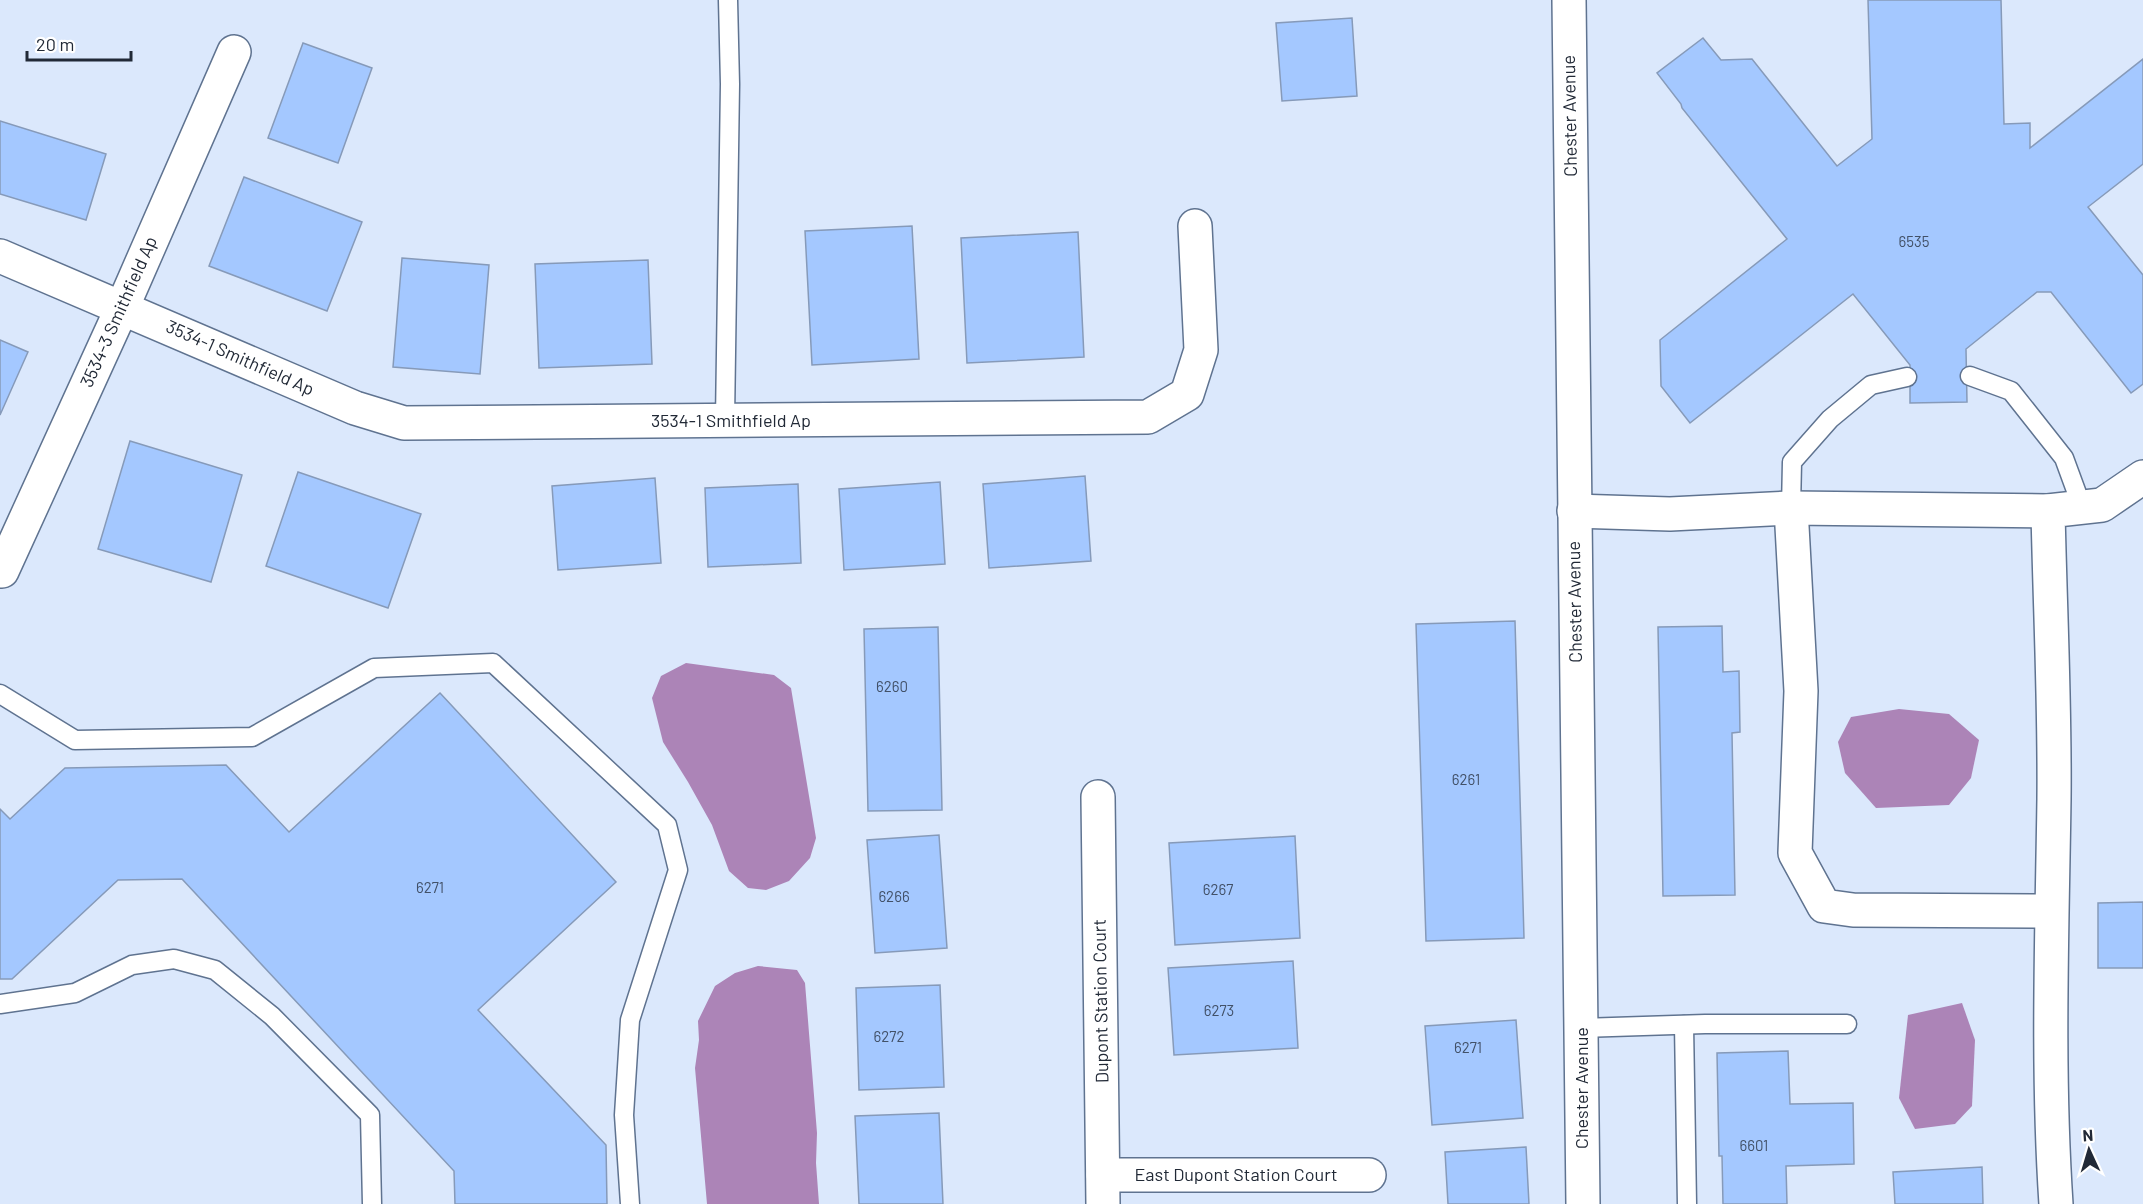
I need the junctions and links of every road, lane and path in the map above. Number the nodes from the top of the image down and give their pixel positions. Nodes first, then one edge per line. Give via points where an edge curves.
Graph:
1 (728, 0) edge
2 (1569, 0) edge
3 (234, 52) dead end
4 (1195, 226) dead end
5 (0, 256) edge
6 (122, 308) junction
7 (1970, 376) dead end
8 (1907, 377) dead end
9 (725, 420) junction
10 (2143, 477) edge
11 (2082, 507) junction
12 (1791, 508) junction
13 (1574, 512) junction
14 (2048, 512) junction
15 (2, 571) dead end
16 (0, 694) edge
17 (1098, 797) dead end
18 (2051, 911) junction
19 (0, 1004) edge
20 (1846, 1024) dead end
21 (1684, 1025) junction
22 (1581, 1028) junction
23 (1369, 1175) dead end
24 (1103, 1189) edge
25 (372, 1204) edge
26 (630, 1204) edge
27 (1583, 1204) edge
28 (1688, 1204) edge
29 (2056, 1204) edge

1 - 9 lane
2 - 13 street, Chester Avenue
3 - 6 street, 3534-3 Smithfield Ap
4 - 9 street, 3534-1 Smithfield Ap via 1201,350 1187,394 1148,417
5 - 6 street, 3534-1 Smithfield Ap
6 - 9 street, 3534-1 Smithfield Ap via 355,408 404,423
6 - 15 street, 3534-3 Smithfield Ap
7 - 11 lane via 2011,391 2064,458
8 - 12 lane via 1871,385 1830,419 1792,462
10 - 11 street via 2102,506
11 - 14 street
12 - 13 street via 1670,514
12 - 14 street
12 - 18 street via 1801,691 1795,853 1824,906 1853,910
13 - 22 street, Chester Avenue
14 - 18 street via 2054,796
16 - 26 lane via 75,740 252,737 374,668 493,663 667,825 678,870 630,1020 624,1115
17 - 24 street, Dupont Station Court
18 - 29 street via 2052,1146
19 - 25 lane via 75,993 132,965 174,959 215,970 272,1016 370,1115
20 - 21 lane
21 - 22 lane
21 - 28 lane
22 - 27 street, Chester Avenue
23 - 24 street, East Dupont Station Court

